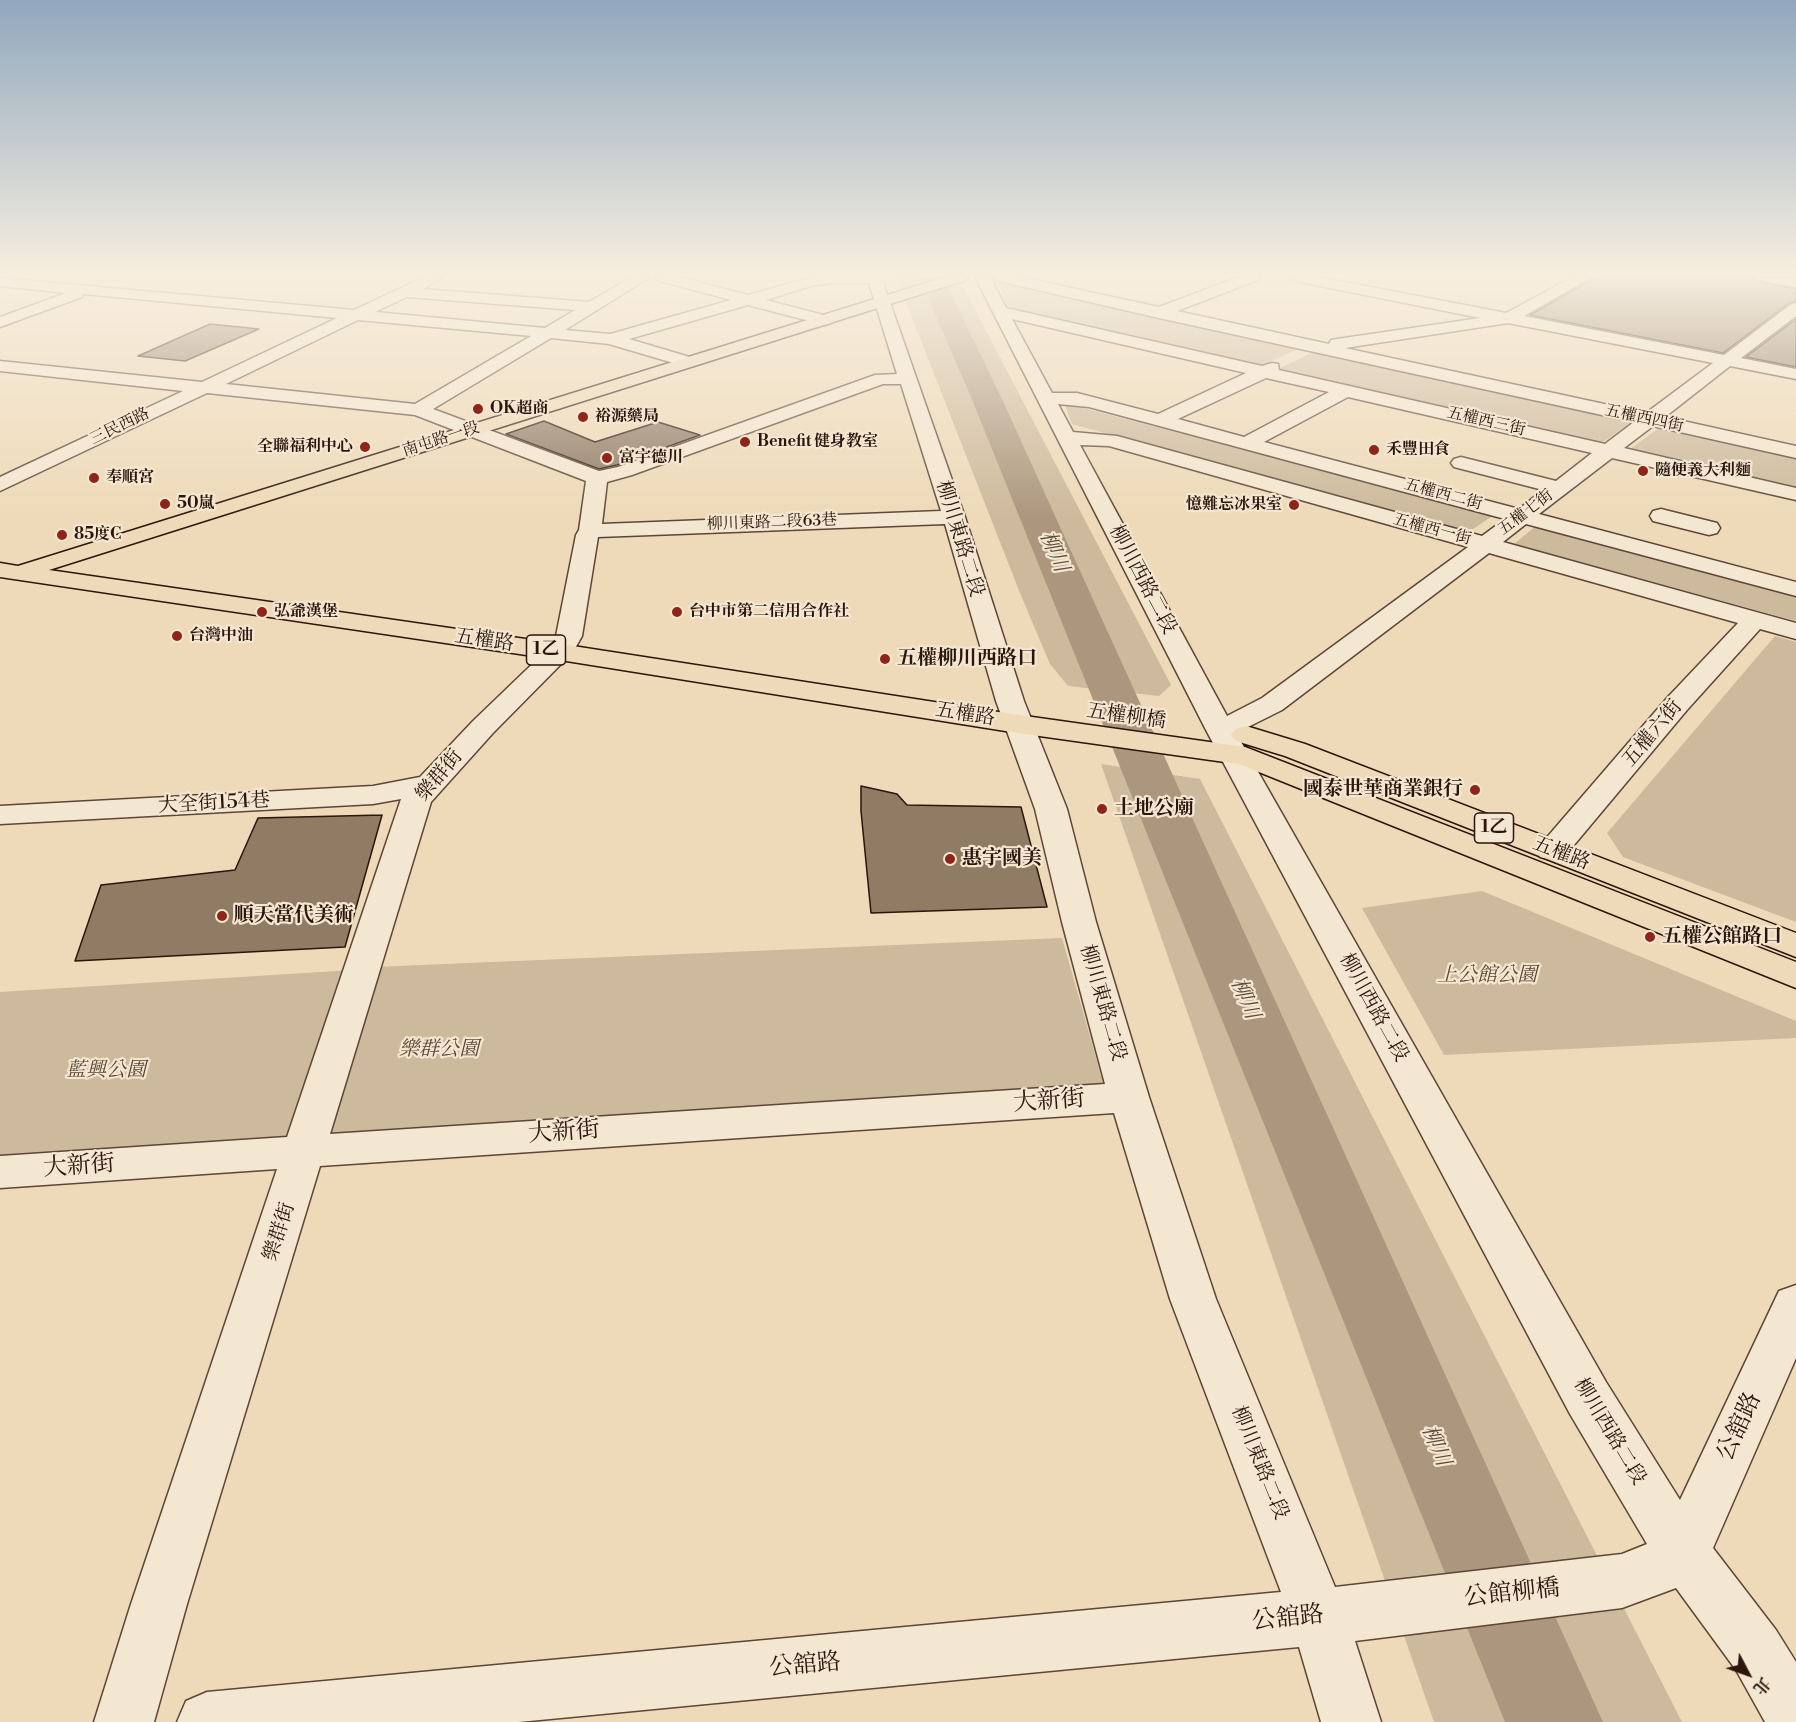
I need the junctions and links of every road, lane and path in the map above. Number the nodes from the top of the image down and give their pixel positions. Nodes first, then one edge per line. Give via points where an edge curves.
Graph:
1 (247, 357) edge
2 (262, 357) edge
3 (507, 357) edge
4 (672, 357) edge
5 (702, 357) edge
6 (903, 357) edge
7 (1027, 357) edge
8 (1219, 357) edge
9 (1294, 357) edge
10 (1363, 357) edge
11 (1709, 357) edge
12 (1733, 357) edge
13 (1728, 361) junction
14 (687, 362) junction
15 (0, 366) edge
16 (1266, 371) junction
17 (1796, 374) edge
18 (908, 379) junction
19 (183, 385) junction
20 (203, 387) junction
21 (1347, 390) junction
22 (1045, 399) junction
23 (418, 410) junction
24 (1160, 420) junction
25 (1650, 420) junction
26 (470, 431) junction
27 (1067, 438) junction
28 (1247, 443) junction
29 (1609, 451) junction
30 (1796, 452) edge
31 (1461, 464) dead end
32 (0, 470) edge
33 (597, 478) junction
34 (0, 484) edge
35 (1559, 488) junction
36 (1796, 494) edge
37 (1522, 516) junction
38 (1661, 516) dead end
39 (954, 517) junction
40 (1687, 522) junction
41 (1709, 528) dead end
42 (590, 531) junction
43 (1484, 544) junction
44 (1655, 552) junction
45 (50, 563) junction
46 (4, 569) edge
47 (1796, 589) edge
48 (1755, 619) junction
49 (1796, 631) edge
50 (565, 644) junction
51 (1014, 713) junction
52 (1070, 720) joint
53 (1209, 739) junction
54 (428, 785) junction
55 (0, 815) edge
56 (1552, 850) junction
57 (1796, 946) edge
58 (1796, 976) edge
59 (1129, 1097) junction
60 (305, 1152) junction
61 (0, 1172) edge
62 (1796, 1305) edge
63 (1683, 1553) junction
64 (1402, 1606) joint
65 (1319, 1617) junction
66 (1796, 1719) edge
67 (124, 1722) edge
68 (207, 1722) edge
69 (1351, 1722) edge

1 - 19 street, 三民西路
2 - 20 street, 三民西路
3 - 23 street
4 - 14 street
5 - 14 main road, 南屯路一段
6 - 18 street, 柳川東路二段
7 - 22 street, 柳川西路二段
8 - 16 street, 五權西三街
9 - 16 street
10 - 25 street, 五權西四街
11 - 13 street
12 - 13 street, 五權七街
13 - 17 street
13 - 25 street, 五權七街
14 - 26 main road, 南屯路一段
15 - 19 street
16 - 21 street, 五權西三街
16 - 24 street
18 - 33 street via 881,379
18 - 39 street, 柳川東路二段
19 - 20 street
19 - 32 street, 三民西路
20 - 23 street
20 - 34 street, 三民西路
21 - 28 street
21 - 29 street, 五權西三街
22 - 24 street, 五權西二街 via 1077,399
22 - 27 street, 柳川西路二段
23 - 26 street
24 - 28 street, 五權西二街
25 - 29 street, 五權七街
25 - 30 street, 五權西四街
26 - 33 street
26 - 45 main road, 南屯路一段
27 - 43 street, 五權西一街 via 1110,440
27 - 53 street, 柳川西路二段
28 - 37 street, 五權西二街
29 - 35 street, 五權七街
29 - 36 street, 五權西三街
31 - 35 street
33 - 42 street
35 - 37 street, 五權七街
37 - 43 street, 五權七街
37 - 44 street, 五權西二街
38 - 40 street
39 - 42 street, 柳川東路二段63巷
39 - 51 street, 柳川東路二段
40 - 41 street
40 - 44 street
42 - 50 street
43 - 48 street, 五權西一街
43 - 53 street, 五權七街 via 1272,704
44 - 47 street, 五權西二街
45 - 46 main road, 南屯路一段
45 - 50 main road, 五權路 / 1乙
46 - 50 main road, 五權路 / 1乙
48 - 49 street, 五權西一街
48 - 56 street, 五權六街
50 - 51 main road, 五權路 / 1乙
50 - 54 street, 樂群街
51 - 52 main road, 五權路 / 1乙
51 - 59 street, 柳川東路二段 via 1051,809
52 - 53 main road, 五權柳橋 / 1乙
53 - 56 main road, 五權路 / 1乙 via 1295,750
53 - 58 main road, 五權路 / 1乙
53 - 63 street, 柳川西路二段 via 1588,1398
54 - 55 street, 大全街154巷 via 373,795
54 - 60 street, 樂群街 via 416,800
56 - 57 main road, 五權路 / 1乙
59 - 60 street, 大新街
59 - 65 street, 柳川東路二段 via 1193,1299
60 - 61 street, 大新街
60 - 67 street, 樂群街
62 - 63 street, 公舘路
63 - 64 street, 公館柳橋 via 1652,1572 1622,1581
63 - 66 street, 柳川西路二段 via 1756,1650
64 - 65 street, 公舘路
65 - 68 street, 公舘路
65 - 69 street, 柳川東路二段

